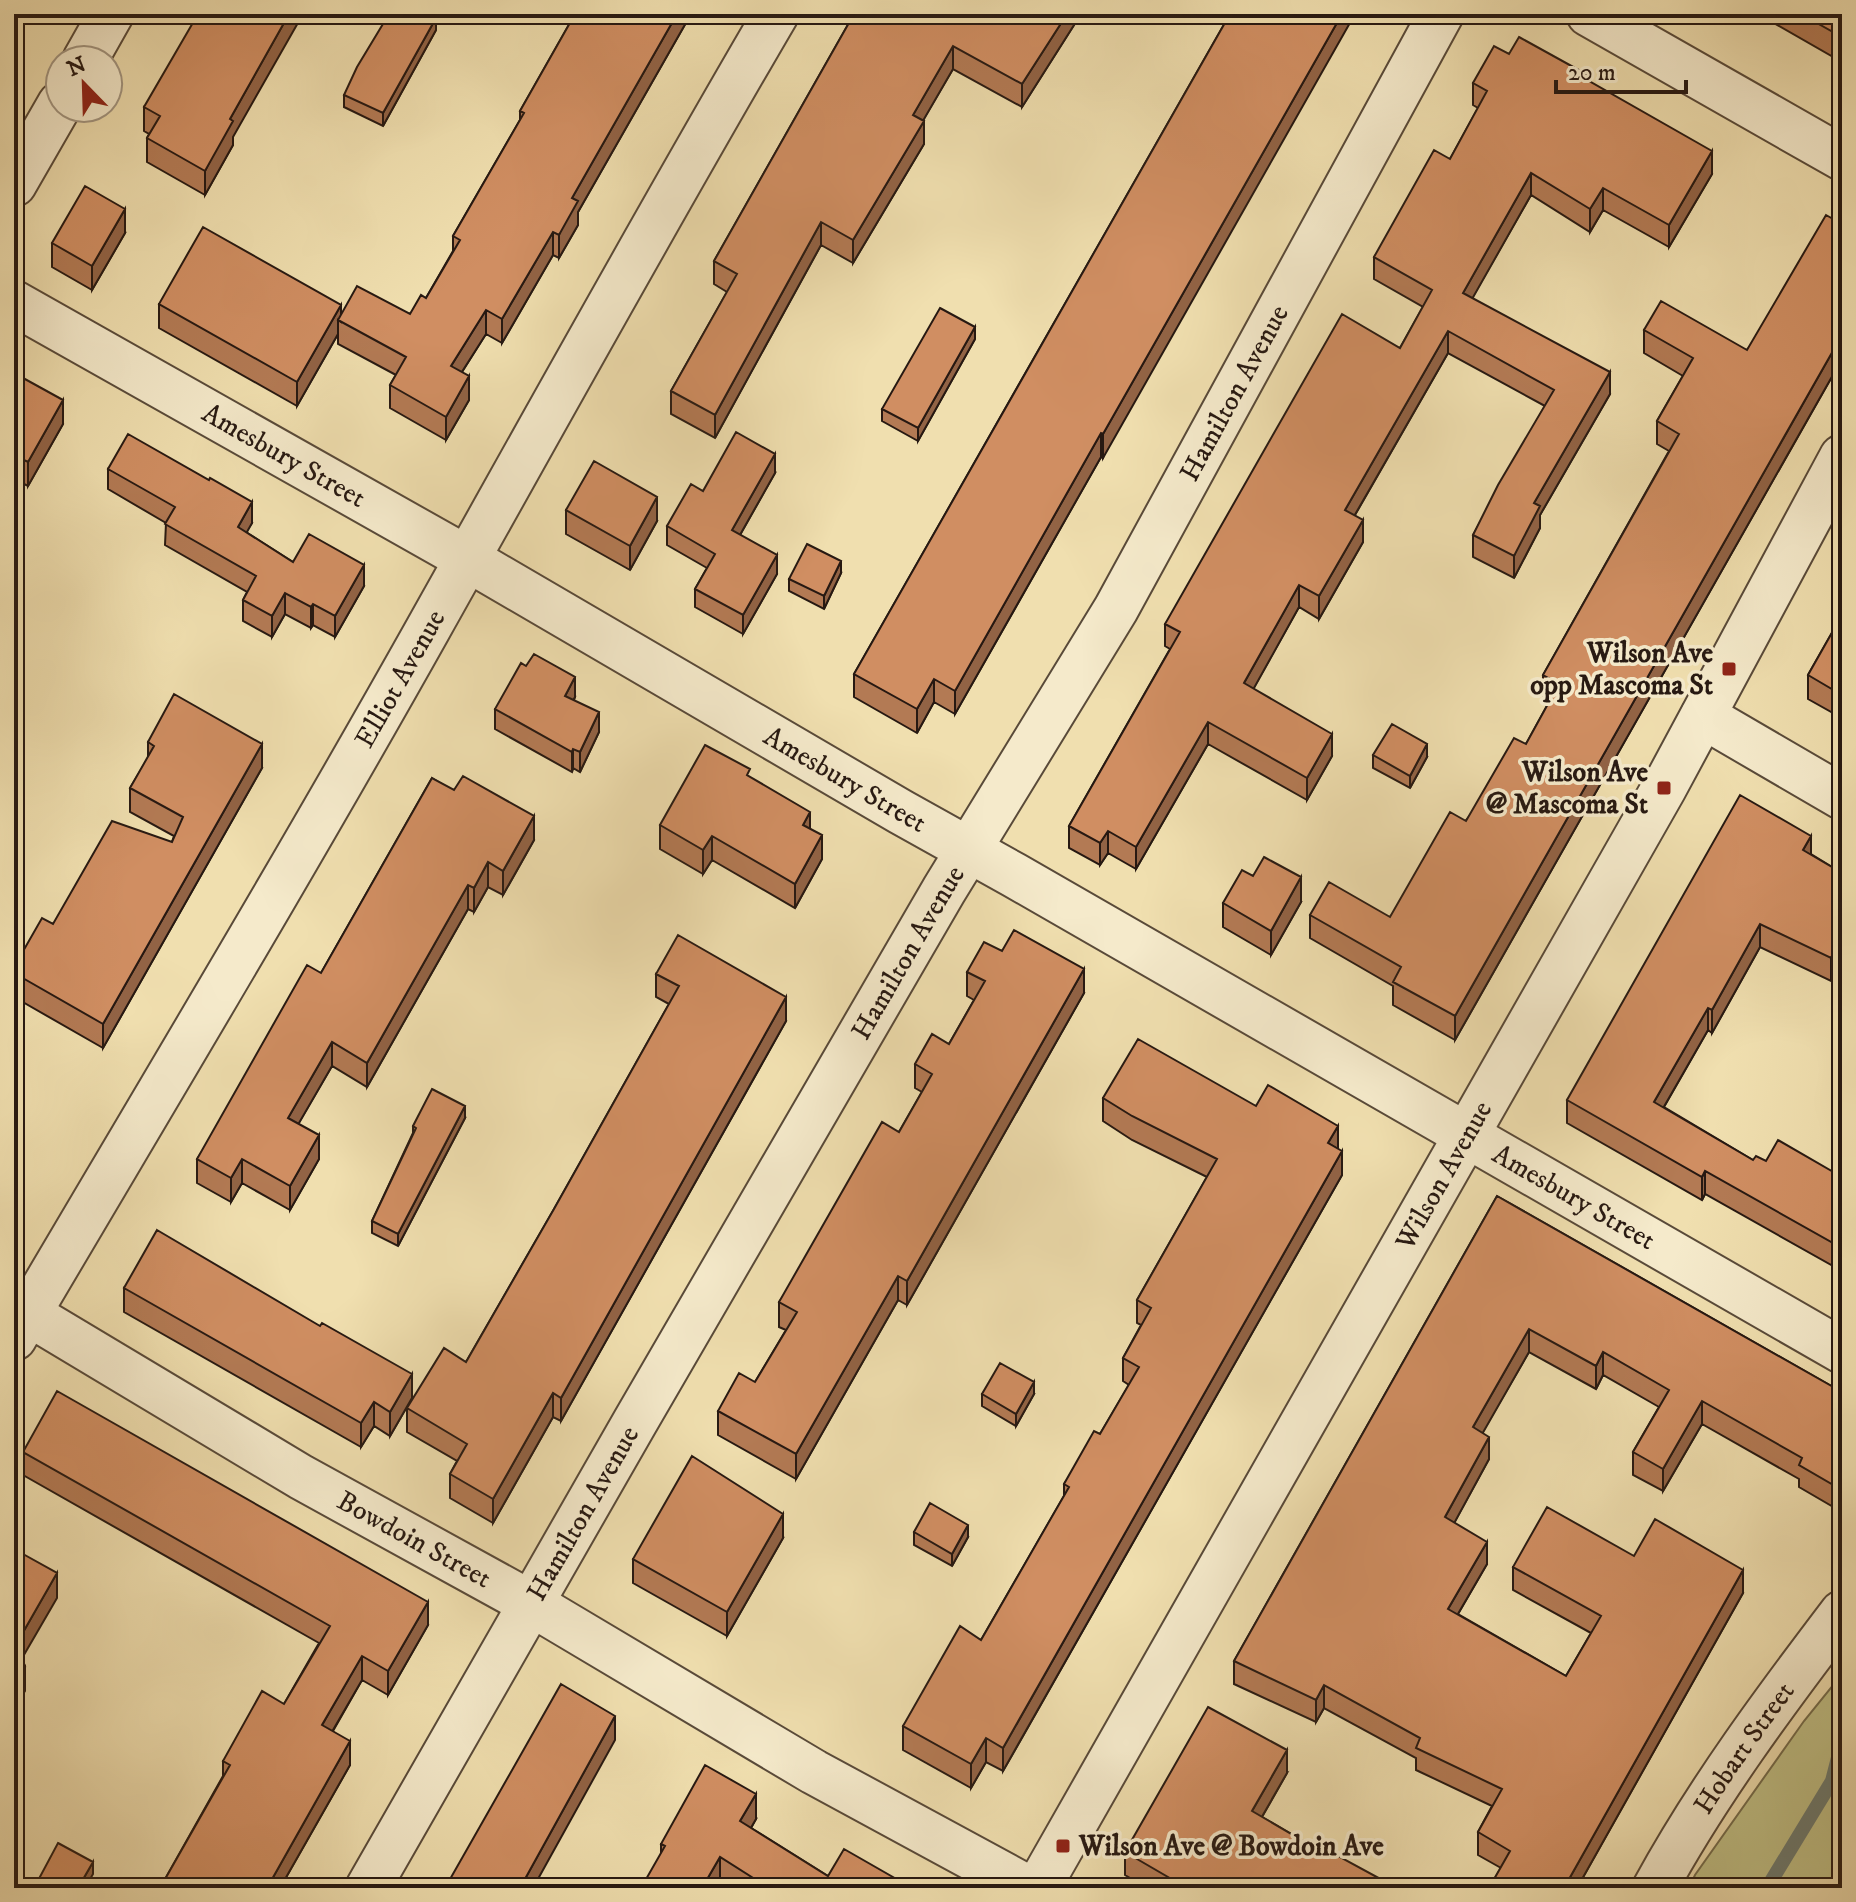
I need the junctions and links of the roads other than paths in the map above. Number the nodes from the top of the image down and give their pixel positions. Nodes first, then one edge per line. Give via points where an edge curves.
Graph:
1 (111, 14) edge
2 (776, 14) edge
3 (1441, 14) edge
4 (1589, 14) edge
5 (94, 44) edge
6 (48, 124) edge
7 (1842, 158) edge
8 (14, 184) edge
9 (14, 303) edge
10 (1842, 457) edge
11 (466, 558) junction
12 (1703, 716) junction
13 (1842, 797) edge
14 (968, 849) junction
15 (1466, 1135) junction
16 (19, 1319) edge
17 (1842, 1351) edge
18 (530, 1603) junction
19 (1842, 1613) edge
20 (368, 1888) edge
21 (1028, 1888) edge
22 (1038, 1888) edge
23 (1655, 1888) edge

1 - 5 street
2 - 11 street, Elliot Avenue
3 - 14 street, Hamilton Avenue via 1116,609
4 - 7 street
6 - 8 street
9 - 11 street, Amesbury Street
10 - 12 street, Wilson Avenue
11 - 14 street, Amesbury Street
11 - 16 street, Elliot Avenue via 205,1019
12 - 13 street
12 - 15 street, Wilson Avenue
14 - 15 street, Amesbury Street
14 - 18 street, Hamilton Avenue
15 - 17 street, Amesbury Street
15 - 22 street, Wilson Avenue
16 - 18 street, Bowdoin Street
18 - 20 street, Hamilton Avenue
18 - 21 street, Bowdoin Street via 814,1772
19 - 23 street, Hobart Street via 1692,1822

